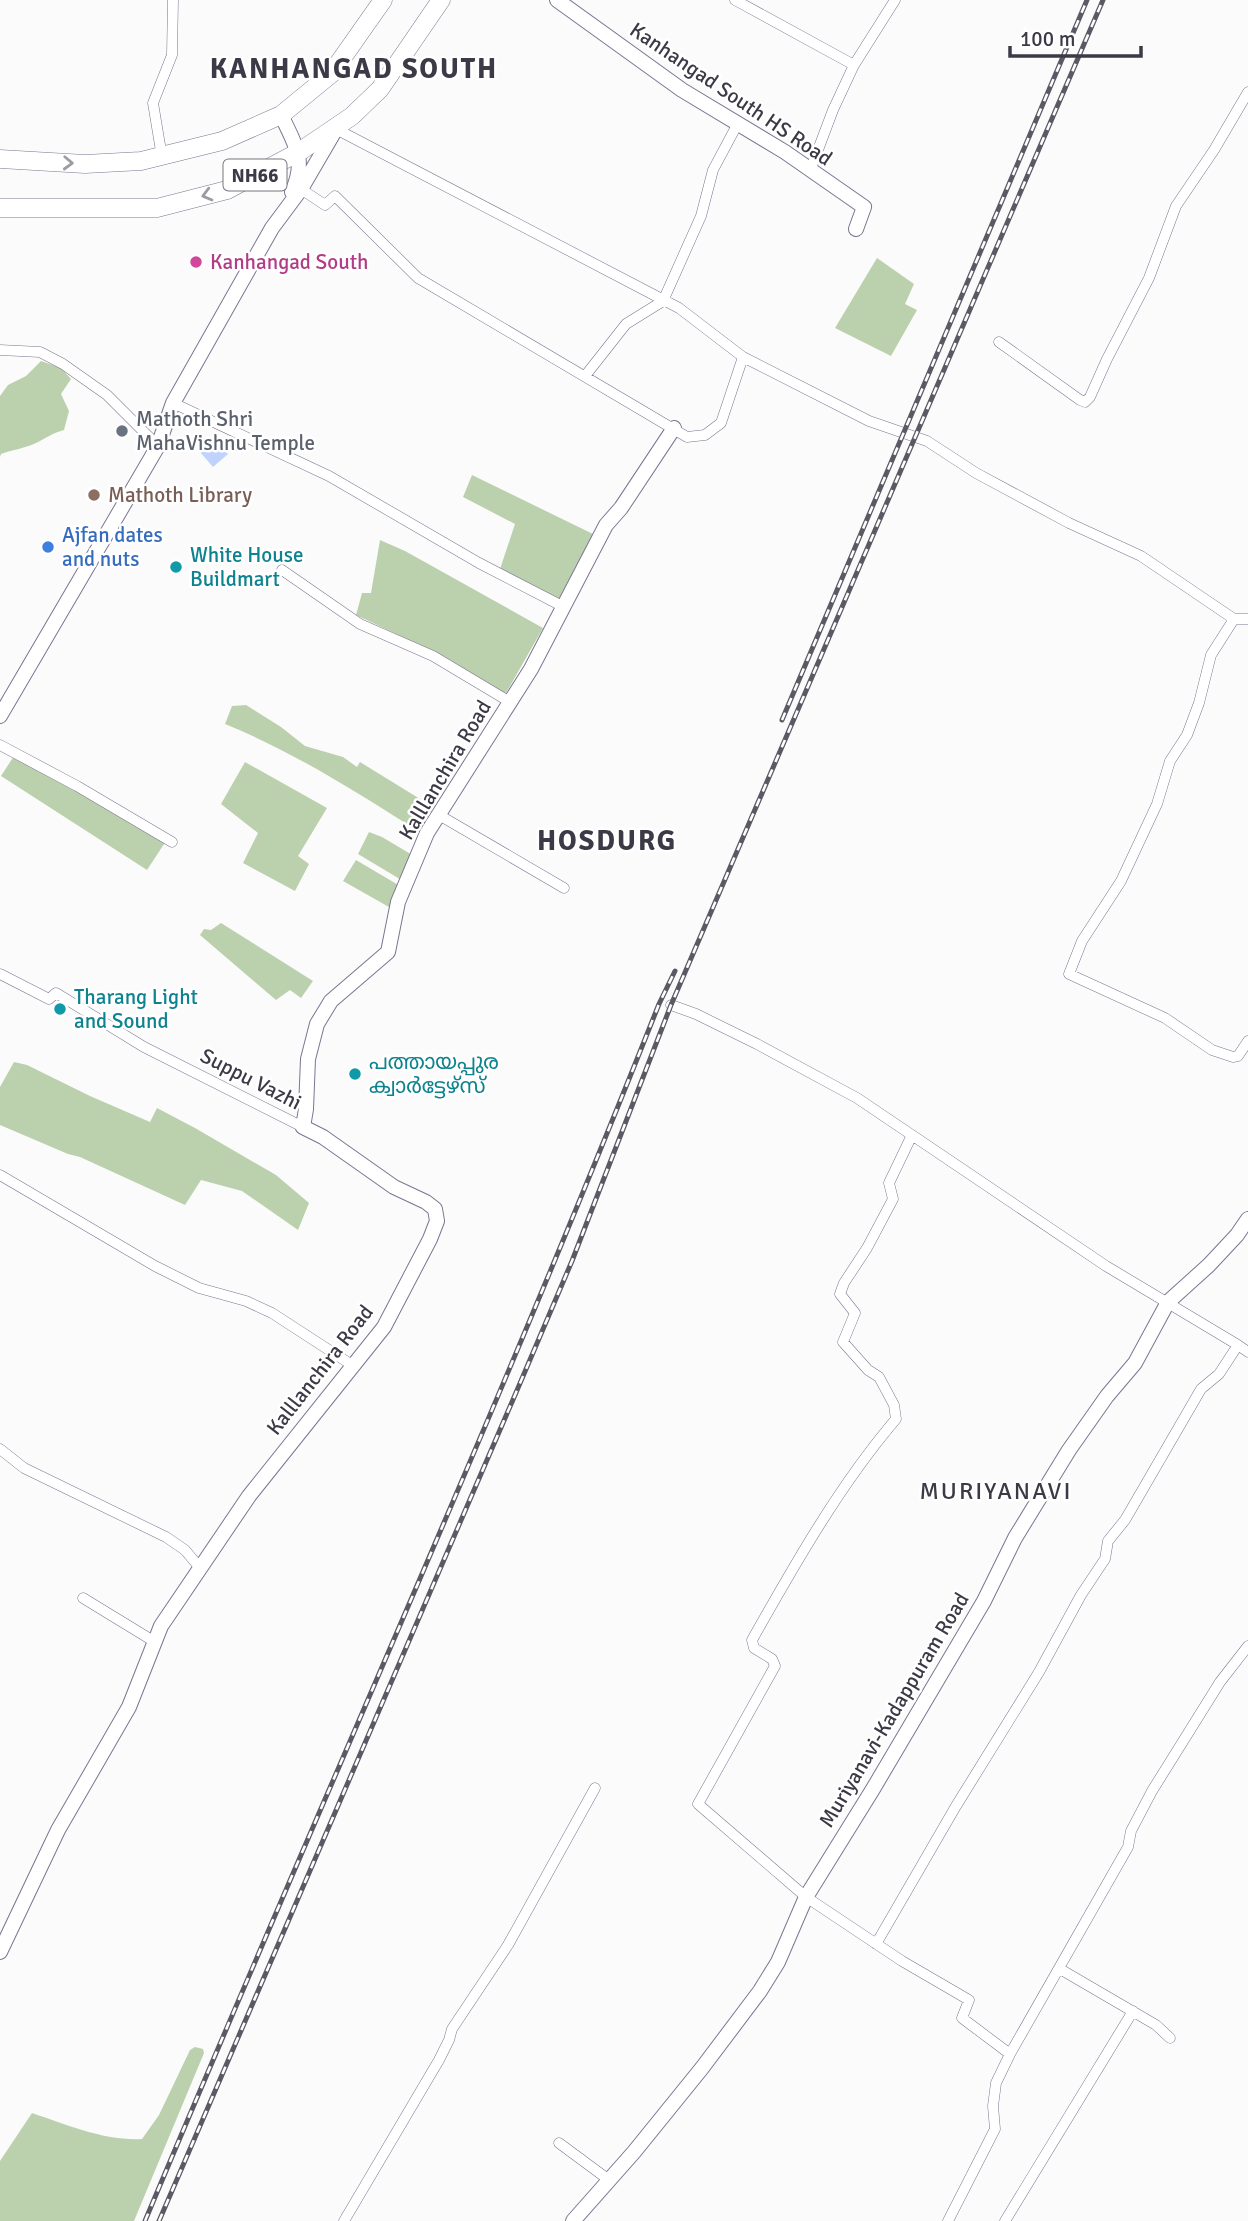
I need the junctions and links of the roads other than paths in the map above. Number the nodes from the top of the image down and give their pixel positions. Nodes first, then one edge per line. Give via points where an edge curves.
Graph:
1 (173, 0) edge
2 (383, 0) edge
3 (441, 0) edge
4 (557, 0) edge
5 (735, 0) edge
6 (895, 0) edge
7 (854, 65) junction
8 (1248, 92) edge
9 (281, 115) junction
10 (737, 125) junction
11 (336, 129) junction
12 (299, 152) junction
13 (162, 157) junction
14 (0, 159) edge
15 (810, 171) junction
16 (301, 190) junction
17 (0, 208) edge
18 (272, 228) junction
19 (856, 229) dead end
20 (663, 301) junction
21 (999, 342) dead end
22 (0, 350) edge
23 (743, 357) junction
24 (585, 376) junction
25 (173, 403) junction
26 (674, 428) junction
27 (158, 446) junction
28 (282, 570) dead end
29 (564, 607) junction
30 (1234, 619) junction
31 (1248, 620) edge
32 (510, 702) junction
33 (0, 716) edge
34 (0, 745) edge
35 (439, 815) junction
36 (172, 842) dead end
37 (564, 888) dead end
38 (0, 974) edge
39 (671, 1005) dead end
40 (1248, 1041) edge
41 (303, 1127) junction
42 (912, 1135) junction
43 (0, 1175) edge
44 (1248, 1219) edge
45 (1168, 1302) junction
46 (1238, 1345) junction
47 (1248, 1352) edge
48 (352, 1365) junction
49 (0, 1449) edge
50 (200, 1568) junction
51 (83, 1598) dead end
52 (155, 1642) junction
53 (1248, 1646) edge
54 (1237, 1659) junction
55 (1248, 1666) edge
56 (595, 1788) dead end
57 (806, 1897) junction
58 (876, 1944) junction
59 (0, 1952) edge
60 (1060, 1969) junction
61 (1133, 2011) junction
62 (1170, 2038) dead end
63 (1010, 2054) junction
64 (559, 2143) dead end
65 (609, 2180) junction
66 (344, 2221) edge
67 (573, 2221) edge
68 (948, 2221) edge
69 (1005, 2221) edge

1 - 13 street via 172,55 153,103
2 - 9 highway, NH66 via 331,74
3 - 11 highway, NH66 via 380,89
4 - 10 street, Kanhangad South HS Road
5 - 7 street
6 - 7 street
7 - 15 street
8 - 21 street via 1177,206 1149,278 1090,397 1080,400
9 - 12 street
9 - 13 highway, NH66 via 222,142
10 - 15 street, Kanhangad South HS Road
10 - 20 street via 713,170 701,216
11 - 12 highway, NH66
11 - 16 street
11 - 20 street
12 -> 17 highway, NH66 via 227,190 157,208
12 - 18 street via 294,188
14 -> 13 highway, NH66 via 85,164
15 - 19 street, Kanhangad South HS Road via 864,207
16 - 18 street
16 - 24 street via 325,205 335,196 418,278
18 - 25 street
20 - 23 street via 703,324
20 - 24 street via 626,324
22 - 27 street via 40,352 64,365 107,395
23 - 26 street via 721,423 705,435 687,437
23 - 30 street via 869,421 927,441 1059,518 1141,555
24 - 26 street
25 - 27 street
25 - 29 street via 329,476
26 - 29 street, Kalllanchira Road via 606,525
27 - 33 street
28 - 32 street via 360,624 433,656
29 - 32 street, Kalllanchira Road
30 - 31 street
30 - 40 street via 1210,655 1199,703 1170,761 1157,804 1121,881 1082,941 1069,974 1165,1018 1212,1050 1238,1056
32 - 35 street, Kalllanchira Road
34 - 36 street
35 - 37 street
35 - 41 street, Kalllanchira Road via 398,902 388,952 331,1001 317,1024 308,1059
38 - 41 street, Suppu Vazhi via 49,999 56,993 144,1047
39 - 42 street via 757,1044 857,1098
41 - 48 street, Kalllanchira Road via 435,1209 437,1221 430,1240 384,1327
42 - 45 street via 1106,1266
42 - 57 street via 889,1183 893,1199 840,1294 855,1313 843,1342 879,1377 896,1419 863,1458 752,1640 754,1648 775,1666 698,1804
43 - 48 street via 155,1266 199,1288 272,1313
44 - 45 street, Muriyanavi-Kadappuram Road via 1209,1265
45 - 46 street
45 - 57 street, Muriyanavi-Kadappuram Road via 1135,1363 1069,1450 1015,1538 984,1601
46 - 47 street
46 - 58 street via 1219,1374 1201,1389 1125,1520 1108,1541 1105,1559
48 - 50 street, Kalllanchira Road via 249,1496
49 - 50 street via 34,1473 166,1537
50 - 52 street, Kalllanchira Road
51 - 52 street
52 - 59 street, Kalllanchira Road via 129,1707 58,1830
53 - 54 street
54 - 55 street
54 - 60 street via 1152,1791 1131,1831 1128,1847
56 - 66 street
57 - 58 street
57 - 65 street, Muriyanavi-Kadappuram Road via 760,1991
58 - 63 street via 970,2000 962,2018
60 - 61 street
60 - 63 street
61 - 62 street
61 - 69 street
63 - 68 street via 996,2083 995,2129
64 - 65 street
65 - 67 street, Muriyanavi-Kadappuram Road

